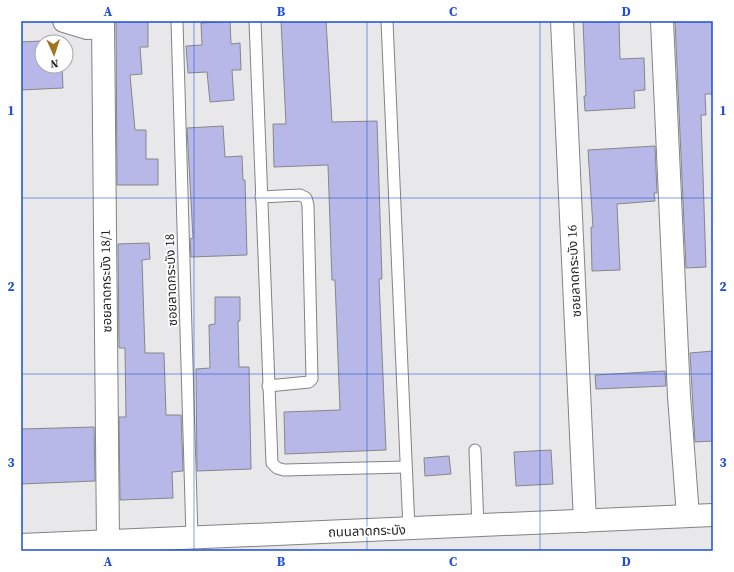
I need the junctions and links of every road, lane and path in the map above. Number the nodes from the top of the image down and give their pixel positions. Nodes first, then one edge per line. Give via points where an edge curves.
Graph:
1 (64, 21) edge
2 (178, 21) edge
3 (255, 21) edge
4 (387, 21) edge
5 (562, 21) edge
6 (662, 21) edge
7 (103, 24) edge
8 (261, 197) junction
9 (268, 386) junction
10 (475, 450) dead end
11 (405, 467) junction
12 (713, 514) edge
13 (688, 516) junction
14 (585, 521) junction
15 (478, 526) junction
16 (409, 529) junction
17 (192, 538) junction
18 (108, 541) junction
19 (21, 545) edge

1 - 7 street via 87,28
2 - 17 lane, ซอยลาดกระบัง 18
3 - 8 lane
4 - 11 lane
5 - 14 street, ซอยลาดกระบัง 16
6 - 13 street via 679,396
7 - 18 street, ซอยลาดกระบัง 18/1
8 - 9 lane
8 - 9 lane via 300,195 306,198 308,205 312,379 308,382
9 - 11 lane via 270,455 272,463 277,468 284,470
10 - 15 lane
11 - 16 lane
12 - 13 street, ถนนลาดกระบัง
13 - 14 street, ถนนลาดกระบัง
14 - 15 street, ถนนลาดกระบัง
15 - 16 street, ถนนลาดกระบัง
16 - 17 street, ถนนลาดกระบัง
17 - 18 street, ถนนลาดกระบัง
18 - 19 street, ถนนลาดกระบัง

